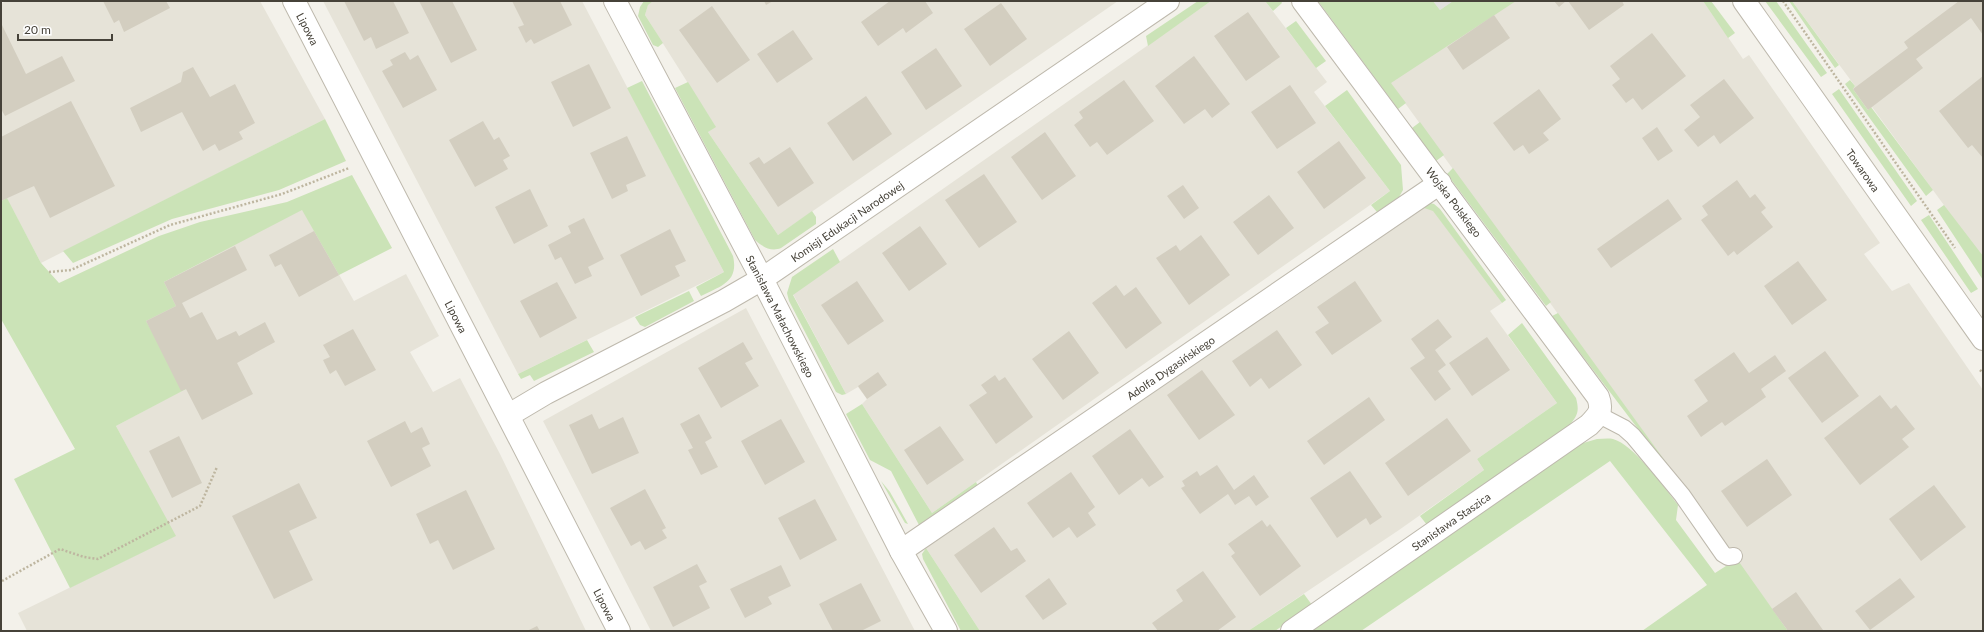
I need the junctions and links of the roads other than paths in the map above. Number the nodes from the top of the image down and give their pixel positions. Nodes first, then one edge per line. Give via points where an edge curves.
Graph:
1 (294, 1) edge
2 (1168, 1) edge
3 (1302, 1) edge
4 (1744, 1) edge
5 (623, 4) edge
6 (1440, 183) junction
7 (762, 279) junction
8 (1983, 339) edge
9 (1600, 410) junction
10 (509, 414) junction
11 (902, 551) junction
12 (1734, 556) dead end
13 (619, 631) edge
14 (946, 631) edge
15 (1292, 631) edge

1 - 10 street, Lipowa
2 - 7 street, Komisji Edukacji Narodowej
3 - 6 street, Wojska Polskiego
4 - 8 street, Towarowa
5 - 7 street, Stanisława Małachowskiego
6 - 9 street, Wojska Polskiego via 1598,397
6 - 11 street, Adolfa Dygasińskiego
7 - 10 street, Komisji Edukacji Narodowej via 724,302
7 - 11 street, Stanisława Małachowskiego
9 - 12 lane via 1633,436 1682,495 1723,554
9 - 15 street, Stanisława Staszica via 1583,429
10 - 13 street, Lipowa
11 - 14 street, Stanisława Małachowskiego

